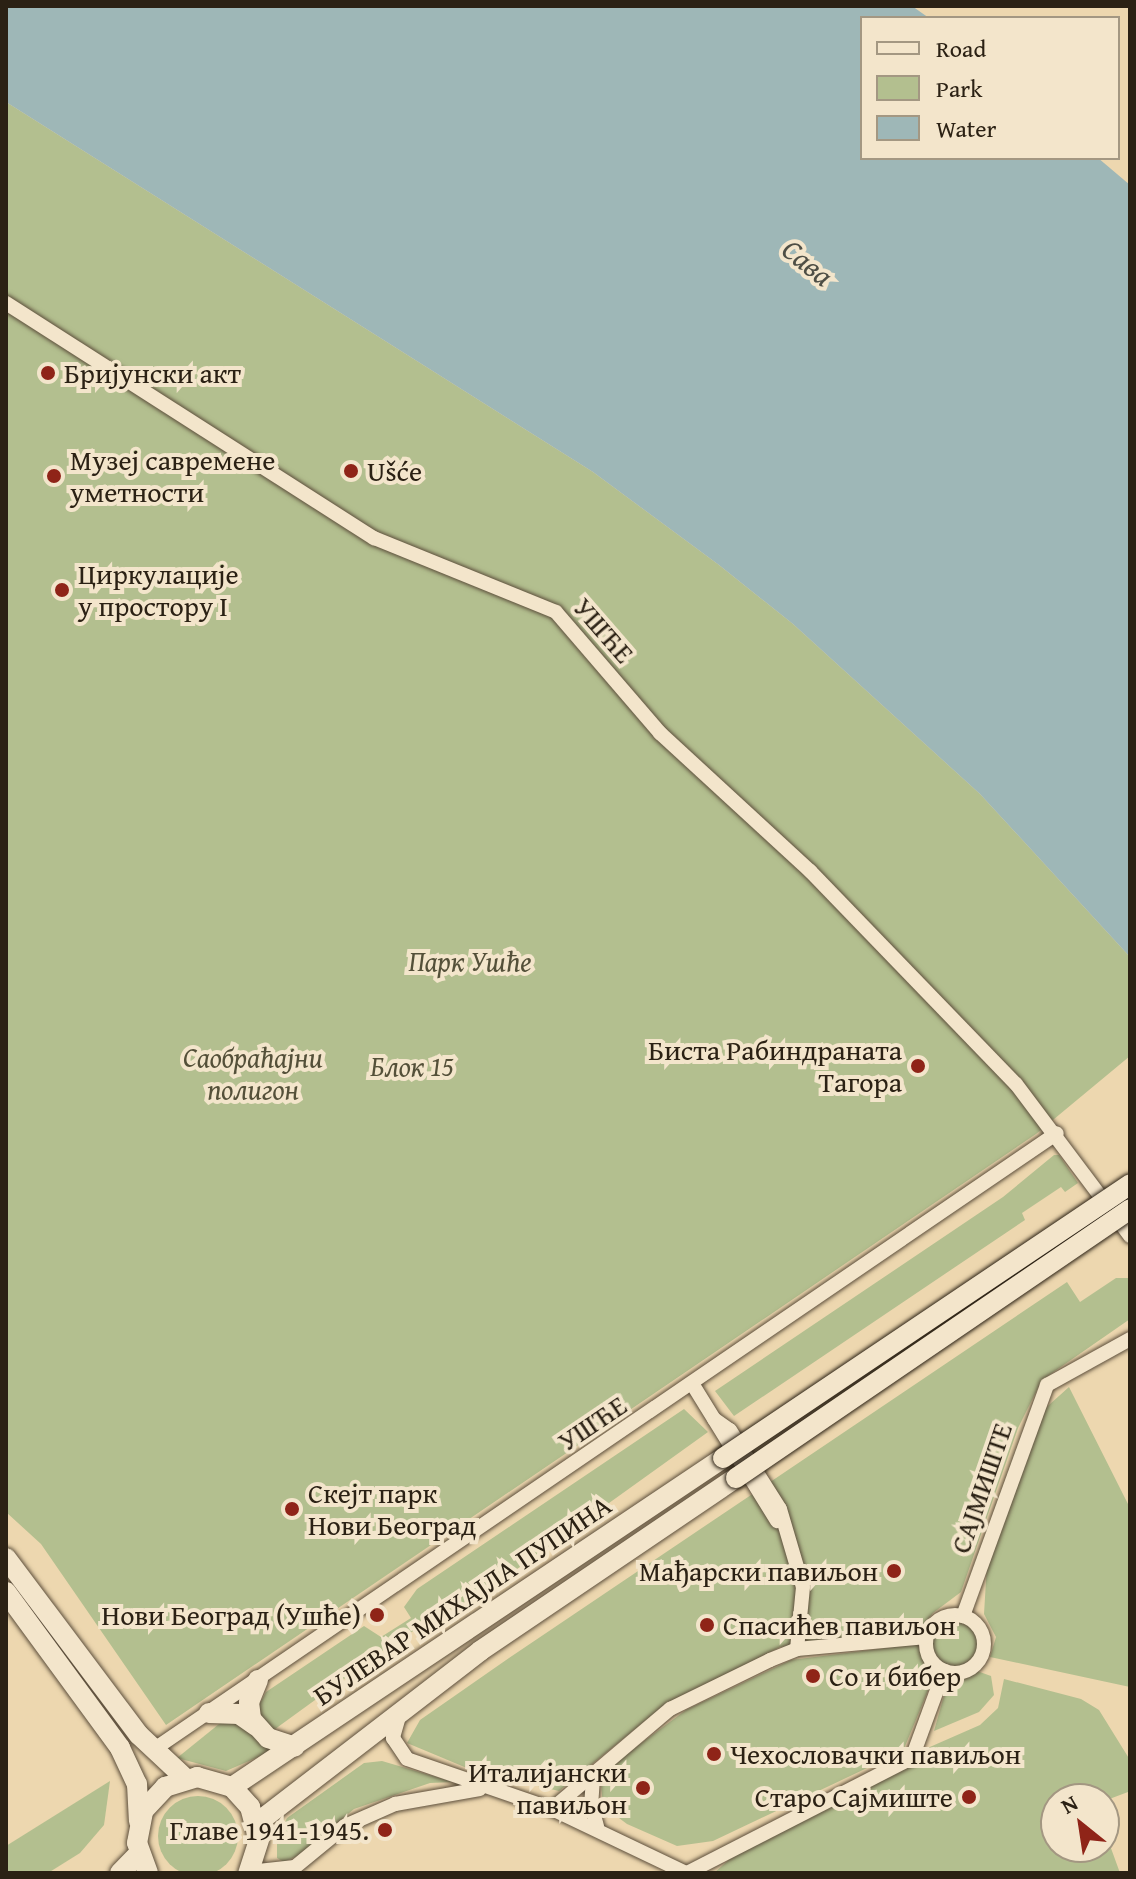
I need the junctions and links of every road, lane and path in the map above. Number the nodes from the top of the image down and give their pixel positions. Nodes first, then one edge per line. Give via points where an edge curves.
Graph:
1 (6, 303) edge
2 (1057, 1133) junction
3 (1130, 1184) edge
4 (1130, 1209) edge
5 (1130, 1236) edge
6 (1130, 1339) edge
7 (693, 1385) junction
8 (6, 1558) edge
9 (6, 1592) edge
10 (963, 1616) junction
11 (926, 1637) junction
12 (797, 1649) junction
13 (944, 1671) junction
14 (258, 1680) junction
15 (400, 1712) junction
16 (209, 1713) junction
17 (256, 1726) junction
18 (295, 1747) junction
19 (153, 1750) junction
20 (185, 1778) junction
21 (593, 1778) junction
22 (232, 1787) junction
23 (485, 1789) junction
24 (552, 1809) junction
25 (139, 1821) junction
26 (257, 1823) junction
27 (597, 1827) junction
28 (139, 1853) junction
29 (248, 1872) edge
30 (120, 1873) edge
31 (148, 1873) edge
32 (686, 1873) edge

1 - 2 street, УШЋЕ via 374,538 556,612 660,733 854,915
2 - 5 street, УШЋЕ
2 - 7 street, УШЋЕ
3 - 18 main road, БУЛЕВАР МИХАЈЛА ПУПИНА, bridge
4 - 15 main road, БУЛЕВАР МИХАЈЛА ПУПИНА, bridge via 480,1651
6 - 10 street, САЈМИШТЕ via 1091,1364 1052,1379
7 - 12 street via 764,1481 786,1535 805,1604
7 - 14 street, УШЋЕ
8 - 19 main road
9 - 25 main road via 120,1748 137,1784
10 - 11 street via 940,1618
10 - 13 street via 981,1630 982,1653 968,1669
11 - 12 street
11 - 13 street via 931,1661
12 - 21 street via 678,1703
13 - 32 street via 912,1758
14 - 16 street, УШЋЕ
14 - 17 main road via 249,1702
15 - 23 street via 393,1734 402,1755
15 - 26 main road, БУЛЕВАР МИХАЈЛА ПУПИНА
16 - 17 main road via 239,1714
16 - 19 street, УШЋЕ
17 - 18 main road via 276,1742
18 - 22 main road, БУЛЕВАР МИХАЈЛА ПУПИНА
19 - 20 main road
20 - 22 main road via 209,1778
20 - 25 main road via 156,1794
21 - 24 street
21 - 27 street via 591,1804
22 - 26 main road
23 - 24 street
23 - 29 street via 395,1804 345,1826 295,1867
24 - 27 street
25 - 28 main road
26 - 29 main road via 258,1849
27 - 32 street
28 - 30 main road
28 - 31 main road

